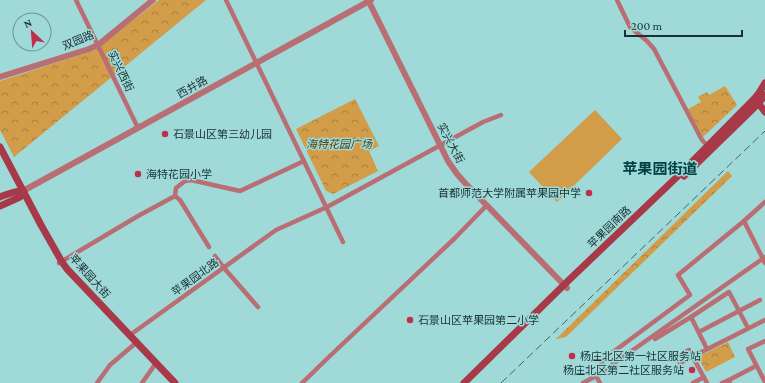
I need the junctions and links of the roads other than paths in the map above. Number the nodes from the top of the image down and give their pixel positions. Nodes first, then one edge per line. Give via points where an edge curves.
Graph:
1 (76, 0) edge
2 (153, 0) edge
3 (226, 0) edge
4 (369, 0) edge
5 (617, 0) edge
6 (98, 45) junction
7 (256, 63) junction
8 (0, 77) edge
9 (765, 83) edge
10 (761, 98) edge
11 (765, 112) edge
12 (501, 115) dead end
13 (138, 128) junction
14 (440, 146) junction
15 (708, 146) junction
16 (0, 148) edge
17 (0, 158) edge
18 (304, 161) junction
19 (20, 193) junction
20 (175, 196) junction
21 (0, 197) edge
22 (765, 202) edge
23 (487, 205) junction
24 (0, 206) edge
25 (327, 207) junction
26 (744, 220) junction
27 (343, 242) dead end
28 (209, 247) dead end
29 (215, 256) dead end
30 (764, 259) edge
31 (60, 263) junction
32 (224, 268) junction
33 (566, 286) junction
34 (760, 300) dead end
35 (258, 307) dead end
36 (738, 311) junction
37 (691, 317) junction
38 (765, 320) edge
39 (748, 328) junction
40 (699, 332) junction
41 (130, 335) junction
42 (655, 339) dead end
43 (765, 341) edge
44 (135, 344) junction
45 (707, 349) junction
46 (155, 365) junction
47 (754, 367) dead end
48 (605, 369) junction
49 (763, 373) edge
50 (596, 376) junction
51 (704, 377) junction
52 (730, 382) edge
53 (765, 382) edge
54 (97, 383) edge
55 (142, 383) edge
56 (170, 383) edge
57 (175, 383) edge
58 (302, 383) edge
59 (464, 383) edge
60 (470, 383) edge
61 (583, 383) edge
62 (600, 383) edge
63 (693, 383) edge
64 (707, 383) edge
65 (722, 383) edge

1 - 6 street, 实兴西街
2 - 6 street, 双园路
3 - 7 street
4 - 7 street, 西井路
4 - 14 street, 实兴大街
5 - 15 street via 630,28 654,49 702,140
6 - 8 street, 双园路
6 - 13 street, 实兴西街
7 - 13 street, 西井路
7 - 18 street
9 - 10 main road, 苹果园南路
10 - 11 main road
10 - 15 main road, 苹果园南路
10 - 33 main road, 苹果园南路 via 674,186
12 - 14 street, 苹果园北路
13 - 19 street, 西井路
14 - 23 street, 实兴大街 via 457,174
14 - 25 street, 苹果园北路
15 - 33 main road, 苹果园南路
16 - 19 main road, 苹果园大街
17 - 19 main road, 苹果园大街
18 - 20 street via 240,191 191,180 176,188
18 - 25 street
19 - 21 main road via 12,192
19 - 24 main road
19 - 31 main road, 苹果园大街
20 - 28 street
20 - 31 street
22 - 26 street
23 - 33 street, 实兴大街
23 - 58 street
25 - 27 street
25 - 32 street, 苹果园北路 via 271,233
26 - 30 street
26 - 48 street via 678,275 690,296 601,361
29 - 32 street
30 - 48 street
31 - 41 main road, 苹果园大街
31 - 44 main road, 苹果园大街 via 78,287
32 - 35 street
32 - 41 street, 苹果园北路
33 - 59 main road, 苹果园南路
33 - 60 main road, 苹果园南路
34 - 36 street
36 - 37 street via 729,292
36 - 39 street
36 - 40 street
37 - 40 street
37 - 42 street
38 - 39 street
39 - 45 street
40 - 45 street
41 - 44 main road, 苹果园大街
43 - 49 street via 748,349
44 - 46 main road, 苹果园大街
44 - 54 street via 110,365
45 - 51 street via 693,356
46 - 55 street
46 - 56 main road, 苹果园大街
46 - 57 main road, 苹果园大街
47 - 52 street
48 - 50 street
49 - 53 street
50 - 61 street
50 - 62 street
51 - 63 street
51 - 64 street
52 - 65 street

